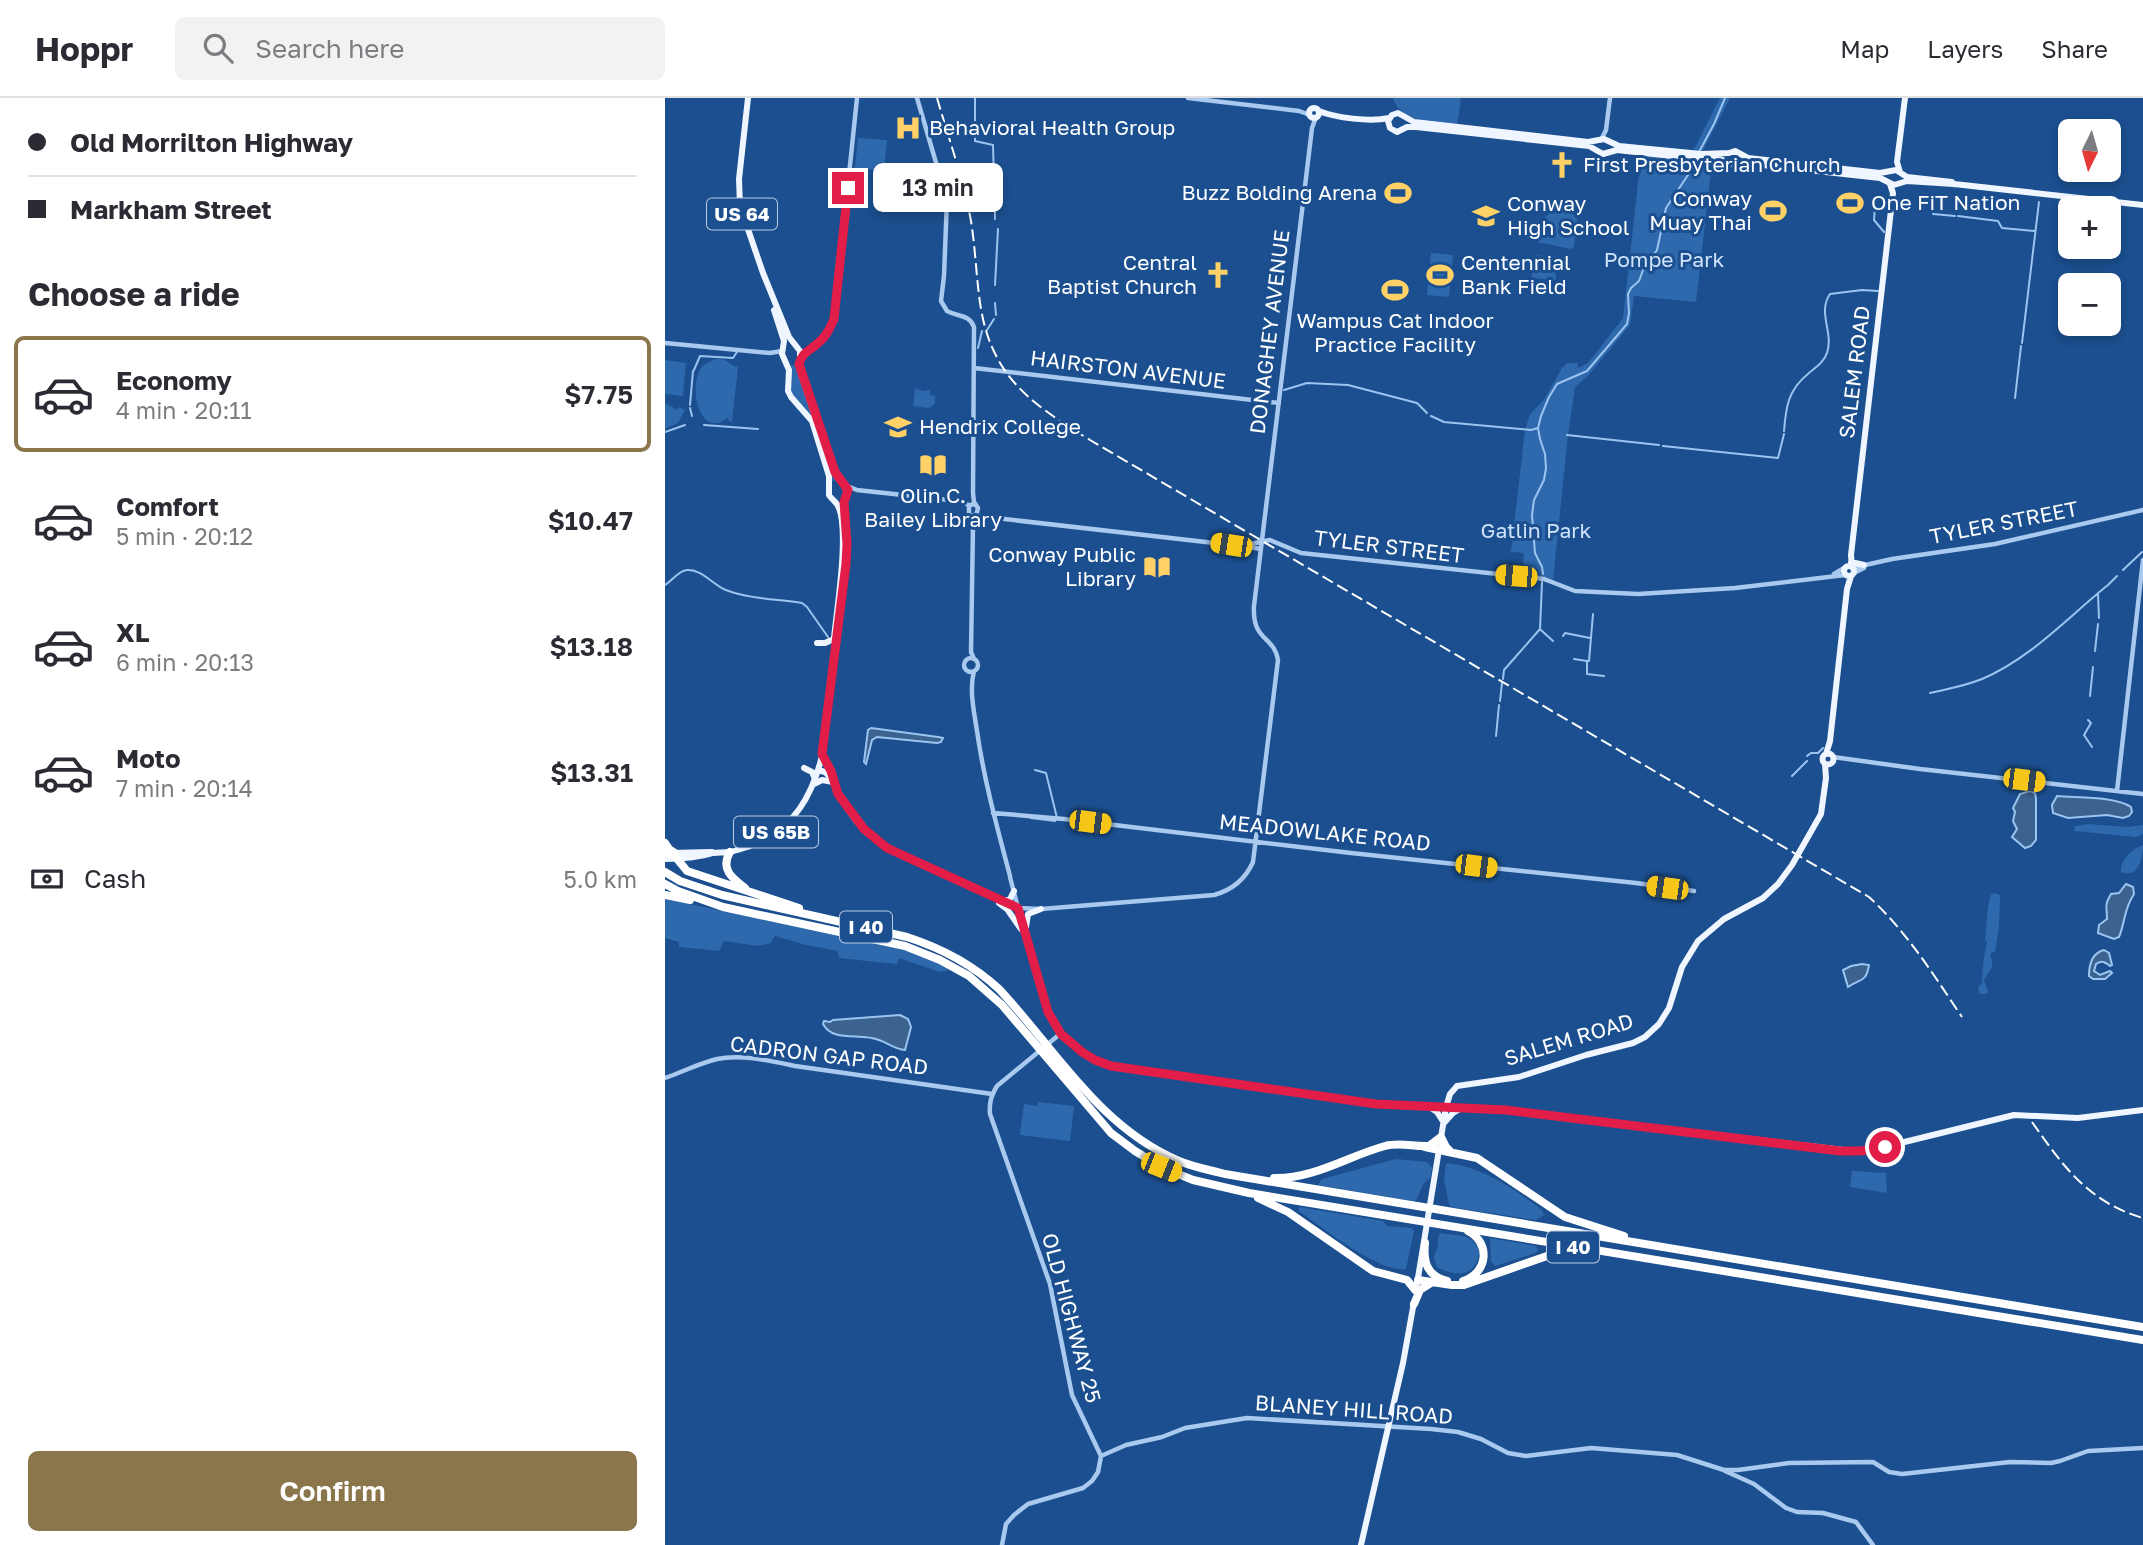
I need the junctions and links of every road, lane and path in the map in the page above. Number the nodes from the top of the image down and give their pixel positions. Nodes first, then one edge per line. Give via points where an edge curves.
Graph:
1 (748, 98) edge
2 (857, 98) edge
3 (917, 98) edge
4 (1188, 98) edge
5 (1610, 98) edge
6 (1905, 98) edge
7 (1314, 113) junction
8 (1406, 118) junction
9 (1389, 121) junction
10 (1405, 127) junction
11 (1462, 130) junction
12 (1606, 130) junction
13 (1523, 135) junction
14 (1504, 137) junction
15 (1567, 140) junction
16 (1600, 140) junction
17 (1539, 141) junction
18 (1610, 142) junction
19 (1598, 150) junction
20 (1609, 152) junction
21 (1729, 153) junction
22 (1741, 154) junction
23 (1691, 155) junction
24 (1700, 156) junction
25 (1728, 162) junction
26 (1784, 162) junction
27 (1740, 163) junction
28 (1772, 167) junction
29 (1820, 167) junction
30 (1803, 170) junction
31 (1867, 172) junction
32 (1850, 175) junction
33 (1895, 178) junction
34 (1953, 183) junction
35 (2143, 205) edge
36 (771, 294) junction
37 (665, 342) edge
38 (796, 346) junction
39 (815, 346) junction
40 (783, 350) junction
41 (770, 353) junction
42 (800, 358) junction
43 (785, 361) junction
44 (974, 368) junction
45 (1279, 404) junction
46 (843, 484) junction
47 (829, 486) junction
48 (857, 490) junction
49 (972, 495) junction
50 (846, 496) junction
51 (835, 501) junction
52 (959, 501) junction
53 (2143, 510) edge
54 (975, 514) junction
55 (1263, 532) junction
56 (1262, 541) junction
57 (1277, 542) junction
58 (1241, 546) junction
59 (1261, 549) junction
60 (2143, 559) edge
61 (1868, 565) junction
62 (1849, 571) junction
63 (1833, 576) junction
64 (834, 639) junction
65 (817, 643) dead end
66 (835, 649) junction
67 (971, 652) junction
68 (974, 659) junction
69 (967, 660) junction
70 (971, 671) junction
71 (822, 754) junction
72 (1829, 760) junction
73 (804, 768) dead end
74 (818, 770) junction
75 (833, 782) junction
76 (814, 784) junction
77 (2117, 791) junction
78 (2143, 794) edge
79 (993, 813) junction
80 (1256, 842) junction
81 (665, 843) edge
82 (1265, 843) junction
83 (1255, 851) junction
84 (730, 852) junction
85 (669, 854) edge
86 (665, 872) edge
87 (665, 884) edge
88 (966, 885) junction
89 (1694, 891) dead end
90 (754, 893) junction
91 (1015, 893) junction
92 (665, 895) edge
93 (1003, 902) junction
94 (723, 906) junction
95 (1018, 908) junction
96 (1029, 908) junction
97 (1041, 909) junction
98 (845, 923) junction
99 (1028, 943) junction
100 (1061, 1034) junction
101 (1036, 1037) junction
102 (1052, 1058) junction
103 (665, 1078) edge
104 (992, 1094) junction
105 (1450, 1094) junction
106 (1427, 1106) junction
107 (1445, 1107) junction
108 (1462, 1108) junction
109 (2143, 1110) edge
110 (1444, 1123) junction
111 (1441, 1137) junction
112 (1425, 1147) junction
113 (1438, 1149) junction
114 (1457, 1153) junction
115 (1225, 1174) junction
116 (1249, 1193) junction
117 (1462, 1228) junction
118 (1425, 1239) junction
119 (1657, 1245) junction
120 (1601, 1251) junction
121 (1418, 1280) junction
122 (1432, 1282) junction
123 (1416, 1291) junction
124 (1414, 1304) junction
125 (2143, 1326) edge
126 (2143, 1340) edge
127 (1389, 1426) junction
128 (2143, 1448) edge
129 (1101, 1456) junction
130 (1724, 1470) junction
131 (1002, 1545) edge
132 (1359, 1545) edge
133 (1873, 1545) edge

1 - 36 main road, US 64 via 739,200
2 - 39 street via 834,319
3 - 44 street via 947,200 941,301 945,309 970,320 975,333
4 - 7 street
5 - 12 street
6 - 33 main road, SALEM ROAD
7 - 9 main road
7 - 45 street, DONAGHEY AVENUE
8 - 9 main road via 1396,113
8 - 10 main road
8 - 11 main road
9 - 10 main road via 1395,131
10 - 11 main road
11 - 13 main road
11 - 14 main road
12 - 16 street
12 - 18 street
13 - 14 main road
13 - 15 main road
14 - 17 main road
15 - 16 main road
15 - 17 main road
16 - 18 main road
16 - 19 main road
17 - 19 main road
18 - 20 main road
18 - 23 main road
19 - 20 main road
20 - 23 main road
21 - 22 main road
21 - 24 main road
21 - 25 main road
22 - 26 main road
22 - 27 main road
23 - 24 main road
24 - 25 main road
25 - 27 main road
26 - 28 main road
26 - 29 main road
27 - 28 main road
28 - 30 main road
29 - 30 main road
29 - 31 main road
30 - 32 main road
31 - 32 main road
31 - 33 main road
32 - 33 main road
33 - 34 main road
33 - 34 main road
33 - 62 main road, SALEM ROAD
34 - 35 main road
36 - 38 main road, US 64
36 - 40 main road, US 64
37 - 41 street
38 - 39 street
38 - 40 main road
38 - 42 main road
39 - 42 street
40 - 41 street
40 - 43 main road
41 - 43 street
42 - 43 main road via 793,364
42 - 46 main road via 800,371 828,454
43 - 47 main road via 789,394 812,421
44 - 45 street, HAIRSTON AVENUE
44 - 49 street
45 - 55 street, DONAGHEY AVENUE
46 - 47 main road
46 - 48 street
46 - 50 main road
47 - 51 main road
48 - 50 street
48 - 52 street, TYLER STREET
49 - 52 street
49 - 54 street
50 - 51 main road
50 - 66 main road via 847,546
51 - 64 main road via 843,545
52 - 54 street, TYLER STREET
53 - 61 street, TYLER STREET via 1995,544
54 - 58 street, TYLER STREET
54 - 67 street
55 - 56 street, DONAGHEY AVENUE
55 - 57 street
56 - 57 street, TYLER STREET
56 - 58 street, TYLER STREET
56 - 59 street, DONAGHEY AVENUE
57 - 63 street, TYLER STREET via 1301,553 1541,578 1580,592 1723,590
58 - 59 street
59 - 80 street, DONAGHEY AVENUE via 1254,624 1277,660
60 - 77 street
61 - 62 main road
61 - 62 street, TYLER STREET
62 - 63 main road
62 - 63 street, TYLER STREET
62 - 72 main road, SALEM ROAD
64 - 65 main road
64 - 66 main road
66 - 71 main road
67 - 68 street
67 - 69 street
68 - 69 street
68 - 70 street via 978,664
69 - 70 street via 964,666
70 - 79 street
71 - 74 main road
71 - 75 main road
72 - 77 street
72 - 105 main road, SALEM ROAD via 1821,814 1792,864 1763,898 1724,919 1698,942 1682,968 1660,1024 1633,1042 1519,1077 1461,1084
73 - 76 main road via 814,774
74 - 75 main road
74 - 76 main road, US 65B
75 - 76 main road
75 - 88 main road via 848,810 877,840
76 - 84 main road, US 65B via 785,825 753,845
77 - 78 street
79 - 80 street, MEADOWLAKE ROAD
79 - 91 street
80 - 82 street, MEADOWLAKE ROAD
80 - 83 street, DONAGHEY AVENUE
81 - 85 highway
82 - 83 street
82 - 89 street, MEADOWLAKE ROAD
83 - 97 street via 1241,880 1213,895
84 - 85 main road, US 65B
84 - 90 highway via 725,862 728,871
85 - 90 highway via 687,871
86 - 98 highway, I 40 via 722,895
87 - 94 highway, I 40
88 - 93 main road
88 - 99 main road via 1007,909
90 - 98 highway
91 - 93 main road
91 - 95 street
91 - 96 street
92 - 94 highway
93 - 95 main road
94 - 101 highway, I 40 via 905,946 940,960 978,983
95 - 96 street
95 - 99 main road
96 - 97 street
97 - 99 main road via 1026,917
98 - 101 highway, I 40 via 907,937 955,957 999,989
99 - 100 main road via 1048,1012
100 - 104 street
100 - 106 main road via 1082,1052 1111,1066 1376,1104
101 - 102 highway, I 40
102 - 115 highway, I 40 via 1109,1116 1140,1140 1181,1162
102 - 116 highway, I 40 via 1111,1133 1135,1152 1193,1180
103 - 104 street, CADRON GAP ROAD via 729,1058
104 - 129 street, OLD HIGHWAY 25 via 990,1114 1050,1284 1072,1395
105 - 106 main road, SALEM ROAD
105 - 107 main road
105 - 108 main road via 1452,1104
106 - 107 main road
106 - 110 main road
107 - 108 main road
107 - 110 main road
108 - 109 main road via 1851,1152 2014,1115 2078,1118
108 - 110 main road
110 - 111 main road
111 - 112 highway
111 - 113 main road
111 - 114 highway via 1447,1149
112 - 113 highway
112 - 115 highway via 1385,1146 1294,1177
113 - 114 highway
113 - 118 main road
114 - 119 highway via 1484,1161 1570,1219
115 - 119 highway, I 40
116 - 117 highway, I 40
116 - 123 highway via 1288,1212 1370,1269 1407,1280
117 - 118 highway via 1479,1238 1484,1253 1480,1269 1467,1280 1447,1281 1433,1275 1424,1261
117 - 120 highway, I 40
118 - 121 main road
119 - 125 highway, I 40
120 - 122 highway via 1551,1255 1464,1285
120 - 126 highway, I 40
121 - 122 highway
121 - 123 main road
122 - 124 highway via 1420,1290
123 - 124 main road
124 - 127 main road
127 - 129 street, BLANEY HILL ROAD via 1247,1418 1185,1428
127 - 130 street, BLANEY HILL ROAD via 1458,1432 1526,1456 1591,1448 1677,1455
127 - 132 main road
128 - 130 street, BLANEY HILL ROAD via 2088,1451 2051,1463 2010,1462 1902,1474 1873,1462 1789,1463
129 - 131 street via 1098,1472 1083,1488 1028,1504 1014,1515 1006,1524
130 - 133 street via 1754,1484 1786,1508 1856,1522

